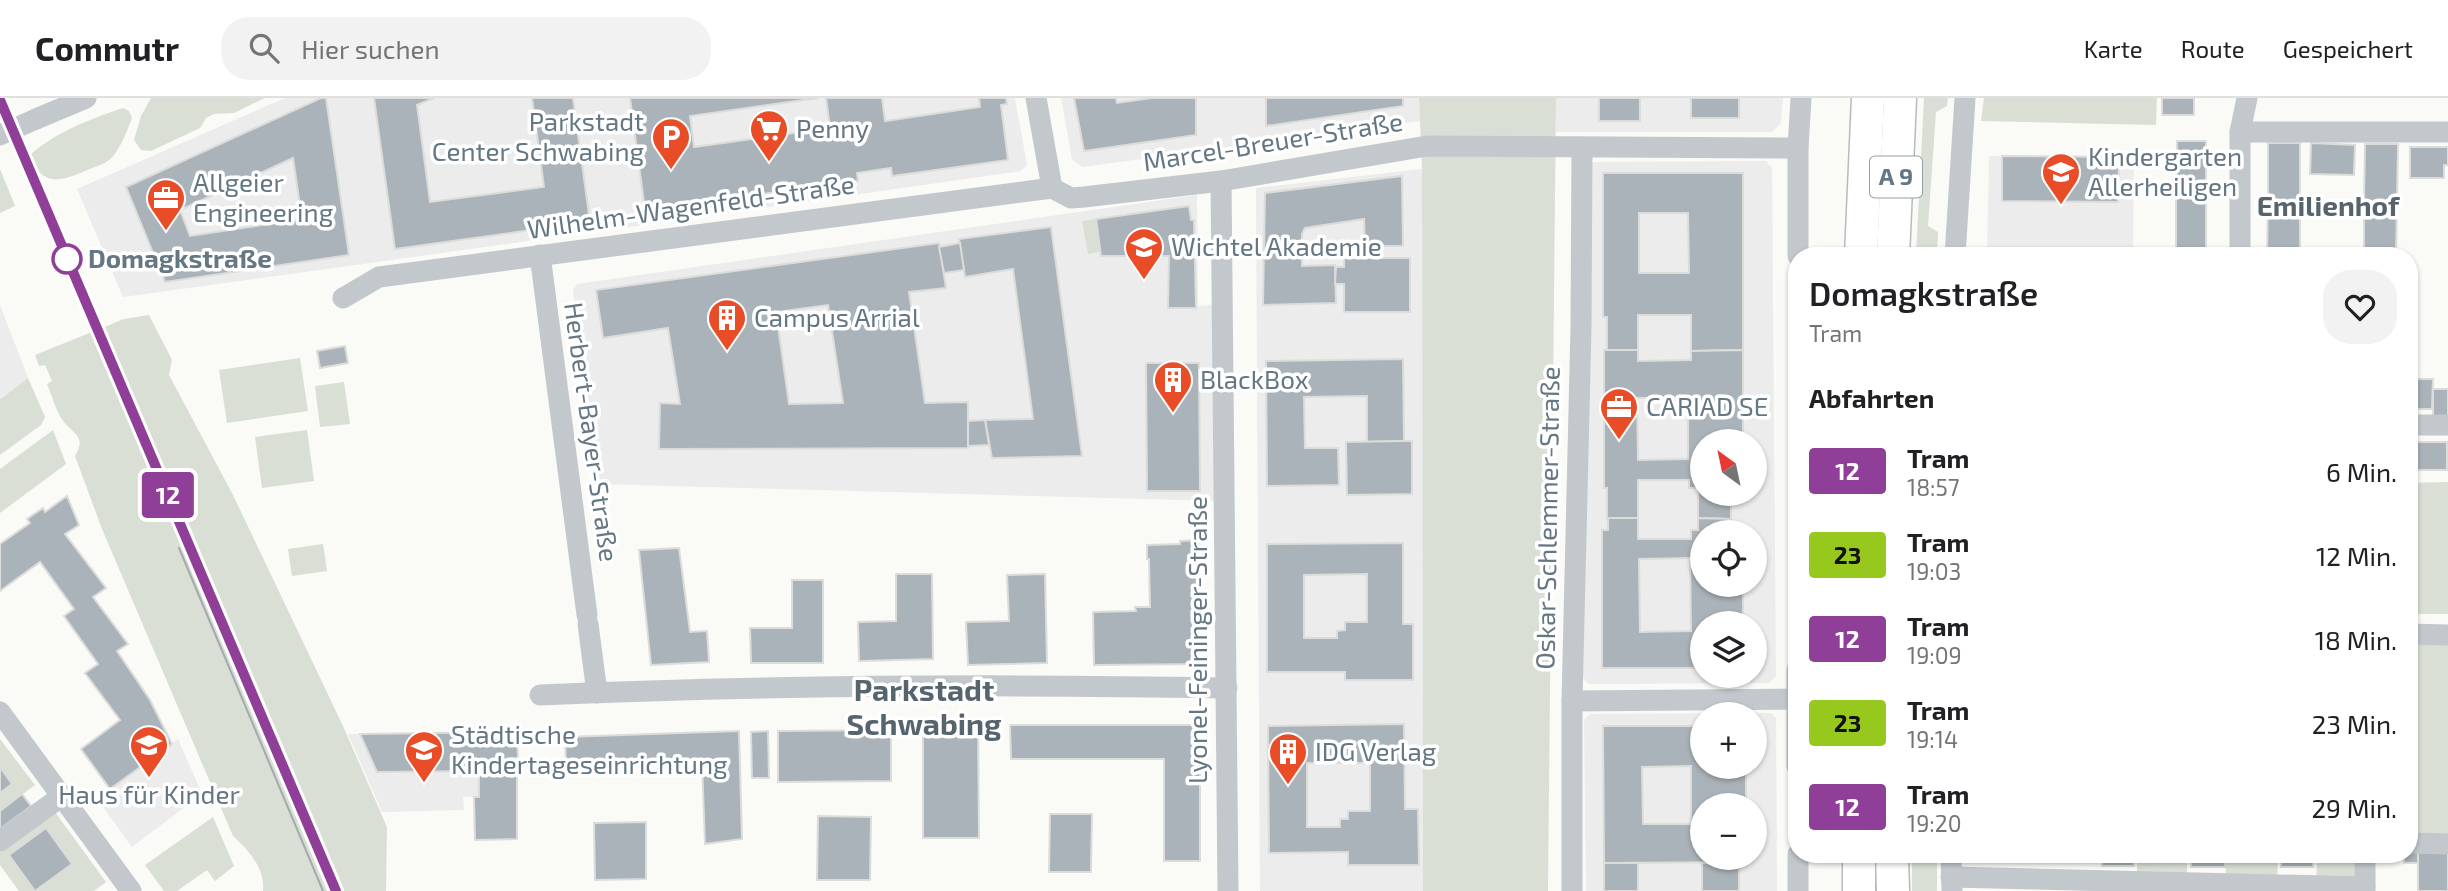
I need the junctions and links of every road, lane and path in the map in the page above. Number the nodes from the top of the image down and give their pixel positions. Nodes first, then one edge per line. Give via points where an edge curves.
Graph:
1 (86, 98) edge
2 (1036, 98) edge
3 (1801, 98) edge
4 (1868, 98) edge
5 (1900, 98) edge
6 (1965, 98) edge
7 (2246, 98) edge
8 (2240, 132) junction
9 (2448, 132) edge
10 (0, 135) edge
11 (1581, 147) junction
12 (1798, 148) junction
13 (1221, 181) junction
14 (1052, 188) junction
15 (1798, 247) edge
16 (1861, 247) edge
17 (1893, 247) edge
18 (1956, 247) edge
19 (2240, 247) edge
20 (540, 255) junction
21 (343, 298) dead end
22 (2418, 425) edge
23 (2448, 425) edge
24 (2418, 635) edge
25 (2448, 635) edge
26 (1227, 688) junction
27 (597, 693) junction
28 (540, 695) dead end
29 (1788, 699) edge
30 (1572, 701) junction
31 (0, 712) edge
32 (62, 796) junction
33 (0, 841) edge
34 (2418, 844) edge
35 (2448, 844) edge
36 (1798, 863) edge
37 (1859, 863) edge
38 (1892, 863) edge
39 (1951, 863) edge
40 (2365, 863) edge
41 (1952, 884) edge
42 (2365, 889) edge
43 (131, 891) edge
44 (1228, 891) edge
45 (1572, 891) edge
46 (1798, 891) edge
47 (1859, 891) edge
48 (1893, 891) edge

1 - 10 street, bridge
2 - 14 street
3 - 12 street
4 - 16 highway, A 9
5 - 17 highway, A 9
6 - 18 street
7 - 8 street
8 - 9 street
8 - 19 street
11 - 12 street, Marcel-Breuer-Straße
11 - 13 street, Marcel-Breuer-Straße via 1427,146
11 - 30 street, Oskar-Schlemmer-Straße
12 - 15 street
13 - 14 street, Marcel-Breuer-Straße via 1071,198
13 - 26 street, Lyonel-Feininger-Straße
14 - 20 street, Wilhelm-Wagenfeld-Straße
20 - 21 street, Wilhelm-Wagenfeld-Straße via 379,276
20 - 27 street, Herbert-Bayer-Straße
22 - 23 street
24 - 25 street
26 - 27 street via 1006,685
26 - 44 street, Lyonel-Feininger-Straße
27 - 28 street
29 - 30 street
30 - 45 street, Oskar-Schlemmer-Straße
31 - 32 street
32 - 33 street
32 - 43 street
34 - 35 street
36 - 46 street
37 - 47 highway
38 - 48 highway
39 - 41 street
40 - 42 street
41 - 42 street

